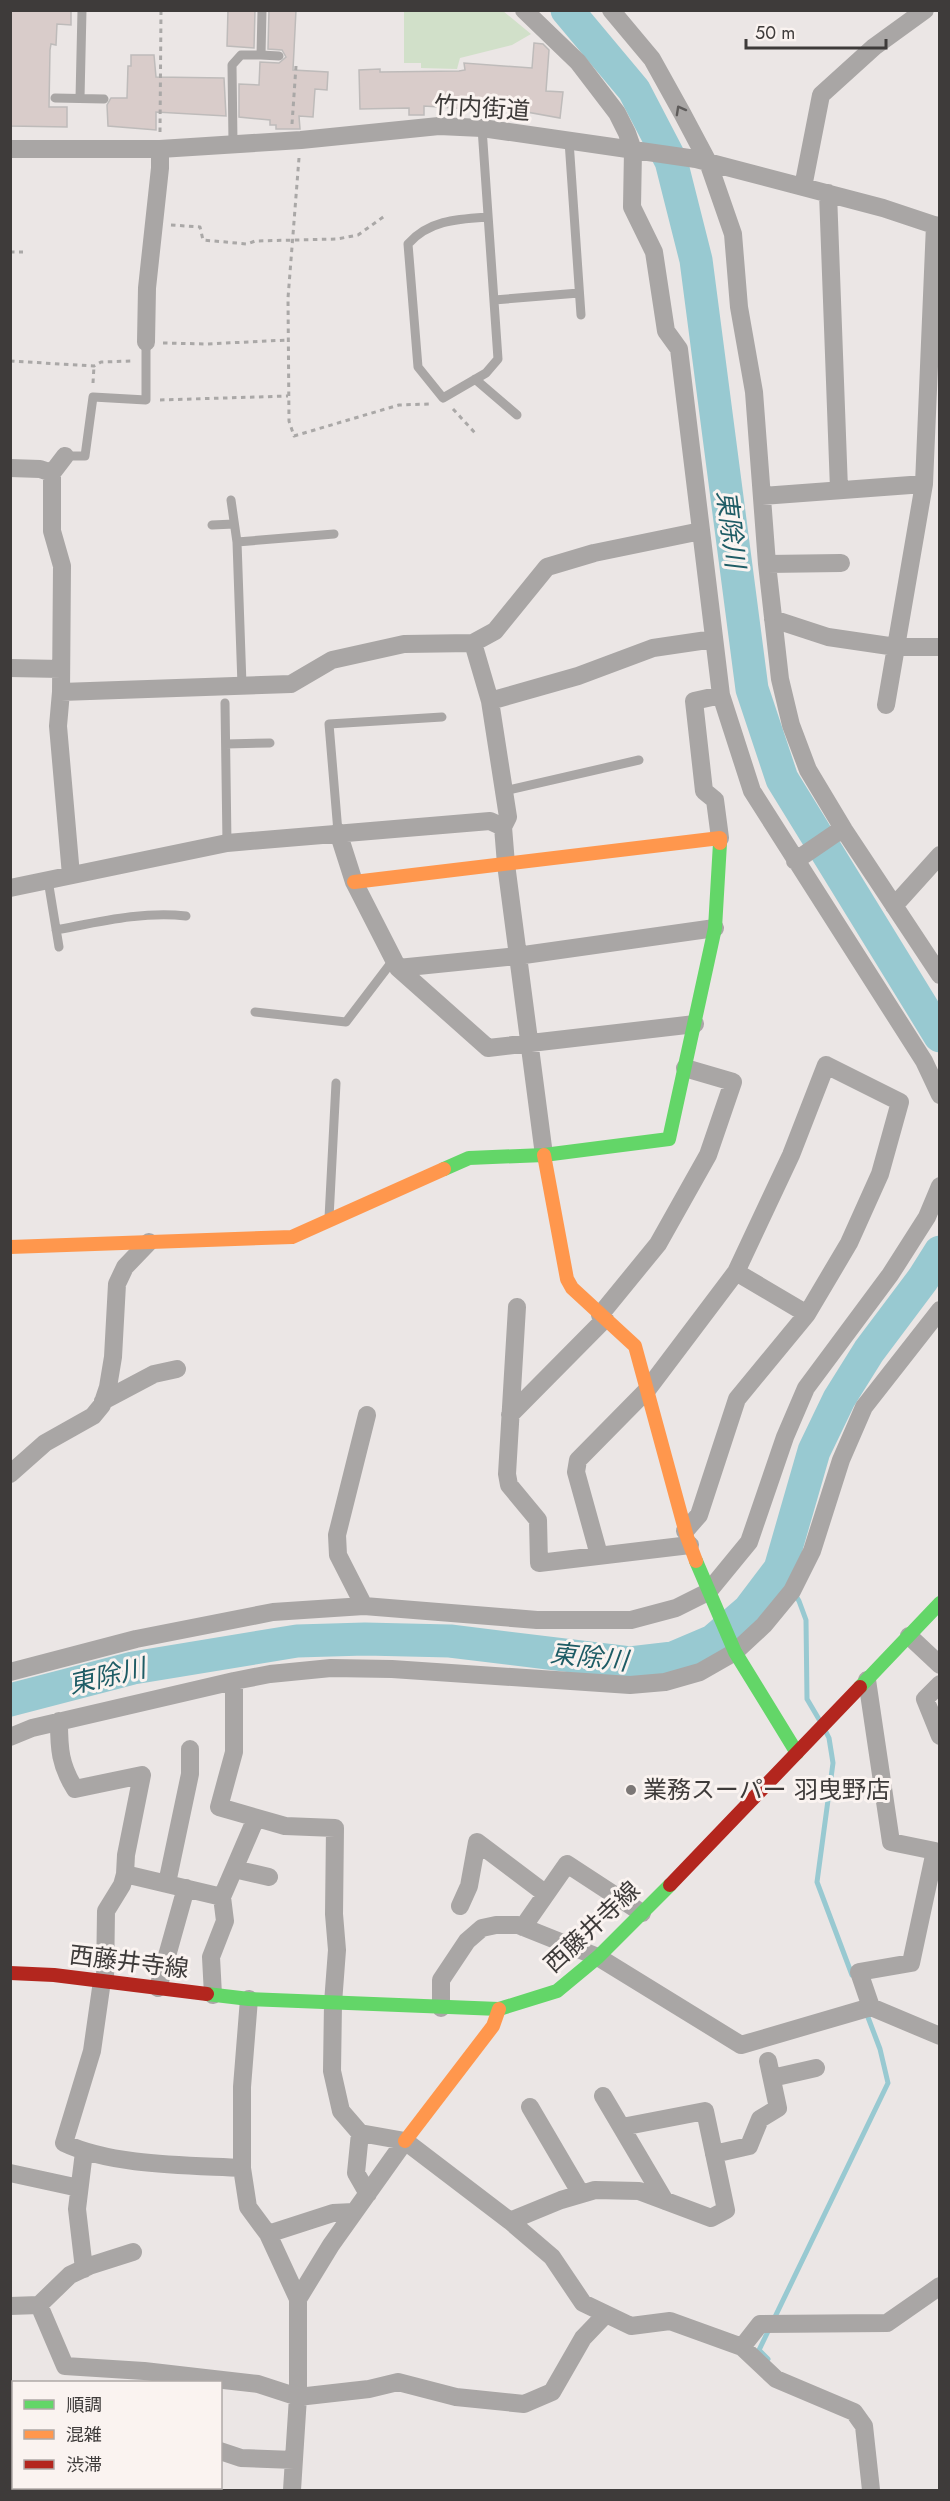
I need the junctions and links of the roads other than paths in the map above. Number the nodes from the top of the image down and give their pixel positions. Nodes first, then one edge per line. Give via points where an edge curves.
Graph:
1 (82, 10) edge
2 (262, 10) edge
3 (524, 10) edge
4 (611, 10) edge
5 (914, 14) edge
6 (261, 55) junction
7 (279, 56) dead end
8 (55, 98) dead end
9 (80, 98) junction
10 (104, 99) dead end
11 (482, 128) junction
12 (569, 141) junction
13 (233, 142) junction
14 (10, 149) edge
15 (159, 149) junction
16 (638, 151) junction
17 (702, 161) junction
18 (803, 187) junction
19 (828, 193) junction
20 (488, 217) junction
21 (937, 226) edge
22 (579, 293) junction
23 (494, 300) junction
24 (581, 315) dead end
25 (146, 351) joint
26 (474, 379) junction
27 (517, 415) dead end
28 (65, 456) joint
29 (10, 468) edge
30 (52, 473) junction
31 (924, 484) junction
32 (839, 489) junction
33 (762, 496) junction
34 (231, 500) dead end
35 (234, 524) junction
36 (212, 525) dead end
37 (701, 531) junction
38 (334, 534) dead end
39 (237, 542) junction
40 (841, 563) dead end
41 (767, 564) junction
42 (773, 619) junction
43 (714, 639) junction
44 (473, 643) junction
45 (897, 647) junction
46 (939, 647) edge
47 (10, 668) edge
48 (61, 669) junction
49 (242, 686) junction
50 (61, 692) junction
51 (721, 695) junction
52 (490, 701) junction
53 (225, 703) dead end
54 (886, 705) dead end
55 (442, 717) dead end
56 (270, 743) dead end
57 (226, 744) junction
58 (639, 760) dead end
59 (504, 791) junction
60 (503, 827) junction
61 (840, 831) junction
62 (338, 832) junction
63 (720, 838) junction
64 (228, 843) junction
65 (799, 858) junction
66 (938, 861) edge
67 (506, 864) junction
68 (71, 876) junction
69 (48, 880) junction
70 (354, 882) junction
71 (10, 888) edge
72 (894, 906) junction
73 (186, 916) dead end
74 (715, 928) junction
75 (56, 930) junction
76 (59, 947) dead end
77 (517, 956) junction
78 (396, 963) junction
79 (939, 975) edge
80 (255, 1012) dead end
81 (695, 1024) junction
82 (528, 1044) junction
83 (685, 1068) junction
84 (336, 1083) dead end
85 (939, 1095) edge
86 (543, 1155) junction
87 (939, 1186) edge
88 (329, 1221) junction
89 (149, 1242) junction
90 (10, 1247) edge
91 (736, 1272) junction
92 (517, 1307) dead end
93 (807, 1314) junction
94 (603, 1316) junction
95 (938, 1316) edge
96 (177, 1369) dead end
97 (647, 1390) junction
98 (103, 1401) junction
99 (367, 1415) dead end
100 (510, 1415) junction
101 (10, 1474) edge
102 (687, 1538) junction
103 (599, 1556) junction
104 (708, 1592) junction
105 (939, 1603) edge
106 (364, 1606) junction
107 (909, 1636) junction
108 (735, 1652) junction
109 (939, 1665) edge
110 (10, 1672) edge
111 (867, 1680) junction
112 (234, 1681) junction
113 (939, 1684) edge
114 (59, 1721) junction
115 (939, 1736) edge
116 (10, 1737) edge
117 (190, 1749) dead end
118 (798, 1753) junction
119 (256, 1818) junction
120 (234, 1869) junction
121 (125, 1874) junction
122 (269, 1877) dead end
123 (167, 1883) junction
124 (186, 1888) junction
125 (546, 1894) junction
126 (222, 1897) junction
127 (460, 1906) dead end
128 (642, 1913) junction
129 (523, 1928) junction
130 (598, 1957) junction
131 (10, 1973) edge
132 (103, 1981) junction
133 (158, 1988) junction
134 (213, 1995) junction
135 (249, 1999) junction
136 (333, 2003) junction
137 (871, 2007) junction
138 (441, 2008) junction
139 (499, 2009) junction
140 (939, 2036) edge
141 (816, 2068) dead end
142 (603, 2096) dead end
143 (530, 2107) dead end
144 (621, 2127) junction
145 (360, 2133) junction
146 (405, 2141) junction
147 (84, 2152) junction
148 (714, 2154) junction
149 (242, 2168) junction
150 (10, 2174) edge
151 (80, 2188) junction
152 (368, 2193) junction
153 (581, 2194) junction
154 (665, 2201) junction
155 (354, 2212) junction
156 (510, 2221) junction
157 (268, 2234) junction
158 (133, 2252) dead end
159 (84, 2269) junction
160 (939, 2286) edge
161 (297, 2299) junction
162 (10, 2306) edge
163 (39, 2306) junction
164 (606, 2314) junction
165 (742, 2347) junction
166 (65, 2374) edge
167 (197, 2380) edge
168 (212, 2381) edge
169 (222, 2382) edge
170 (297, 2397) junction
171 (222, 2452) edge
172 (294, 2460) junction
173 (292, 2490) edge
174 (871, 2490) edge

1 - 9 lane
2 - 6 lane
3 - 16 street via 555,37 602,90
17 -> 4 street via 651,59
5 - 18 street via 821,95
6 - 7 lane
6 - 13 lane via 241,55 232,65
8 - 9 lane
9 - 10 lane
11 - 12 street, 竹内街道
11 - 13 street, 竹内街道 via 439,126
11 - 20 lane
12 - 16 street, 竹内街道
12 - 22 lane
13 - 15 street, 竹内街道
14 - 15 street, 竹内街道
15 - 25 street via 147,288
16 - 17 street, 竹内街道
16 - 37 street via 632,207 654,252 666,331 680,349
17 - 18 street, 竹内街道
17 - 33 street via 733,234 739,308 754,392
18 - 19 street, 竹内街道
19 - 21 street, 竹内街道
19 - 32 street
20 - 23 lane
20 - 26 lane via 446,220 418,233 408,244 418,367 443,398
21 - 31 street
22 - 23 lane
22 - 24 lane
23 - 26 lane via 498,359 486,373
25 - 28 lane via 146,400 93,397 85,456
26 - 27 lane
28 - 30 street
29 - 30 street
30 - 48 street via 52,531 62,566
31 - 32 street
31 - 45 street
32 - 33 street
33 - 41 street
34 - 35 lane
35 - 36 lane
35 - 39 lane
37 - 43 street
37 - 44 street via 547,567 495,631
38 - 39 lane
39 - 49 lane
40 - 41 street
41 - 42 street
42 - 45 street via 828,637
42 - 61 street via 780,679 791,725 808,770
43 - 51 street
43 - 52 street via 653,648 578,676
44 - 49 street via 404,644 332,660 291,684
44 - 52 street
45 - 46 street
45 - 54 street
47 - 48 street
48 - 50 street
49 - 50 street
50 - 68 street via 58,726
51 - 63 street via 694,701 704,790 715,800
51 - 65 street via 752,791
52 - 59 street
53 - 57 lane
55 - 62 lane via 329,724
56 - 57 lane
57 - 64 lane
58 - 59 lane
59 - 60 street via 508,817
60 - 62 street via 490,821
60 - 67 street
61 - 65 street
61 - 72 street
62 - 64 street
62 - 70 street
63 - 67 street
63 - 74 street
64 - 68 street
65 - 85 street via 924,1061
66 - 72 street
67 - 70 street
67 - 77 street
68 - 69 street
69 - 71 street
69 - 75 lane
70 - 78 street
72 - 79 street
73 - 75 lane via 117,919
74 - 77 street
74 - 81 street
75 - 76 lane
77 - 78 street
77 - 82 street
78 - 80 lane via 346,1022
78 - 82 street via 488,1048
81 - 82 street
81 - 83 street
82 - 86 street
83 - 86 street via 669,1139
83 - 94 street via 733,1082 708,1155 658,1244
84 - 88 lane
86 - 88 street via 469,1158
86 - 94 street via 567,1279
87 - 104 street via 927,1217 890,1275 806,1388 749,1542
88 - 89 street via 292,1237
89 - 90 street
89 - 98 street via 125,1267 117,1284 113,1357
91 - 93 street
91 - 93 street via 791,1155 826,1065 900,1102 875,1184 849,1243
91 - 97 street
92 - 100 street
93 - 102 street via 737,1399 699,1515
94 - 97 street via 635,1346
94 - 100 street
95 - 108 street via 864,1407 841,1460 812,1551 792,1591
96 - 98 street via 154,1374
97 - 102 street
97 - 103 street via 578,1460 576,1472
98 - 101 street via 93,1416 45,1443
99 - 106 street via 337,1535 338,1555
100 - 103 street via 509,1485 538,1520 539,1563
102 - 103 street
102 - 104 street
104 - 106 street via 676,1608 631,1620 537,1620
104 - 108 street
105 - 107 street, 西藤井寺線
106 - 110 street via 262,1615 136,1638
107 - 109 street
107 - 111 street, 西藤井寺線
108 - 112 street via 700,1672 665,1682 630,1685 382,1668 331,1668
108 - 118 street
111 - 118 street, 西藤井寺線
111 - 137 street via 891,1842 935,1851 911,1964 859,1972
112 - 114 street
112 - 119 street via 234,1752 219,1807
113 - 115 street via 925,1699
114 - 116 street
114 - 121 street via 64,1771 75,1789 142,1775
117 - 123 street via 190,1774
118 - 128 street, 西藤井寺線
119 - 120 street
119 - 136 street via 285,1826 335,1828
120 - 122 street
120 - 126 street
121 - 123 street
121 - 132 street via 106,1911
123 - 124 street
124 - 126 street
124 - 133 street
125 - 127 street via 477,1842 469,1886
125 - 128 street via 567,1864
125 - 129 street
126 - 134 street via 225,1921 211,1957
128 - 130 street, 西藤井寺線
129 - 130 street
129 - 138 street via 482,1928 467,1941 441,1980
130 - 137 street via 741,2045
130 - 139 street, 西藤井寺線 via 557,1991
131 - 132 street, 西藤井寺線
132 - 133 street, 西藤井寺線
132 - 147 street via 92,2051 64,2143
133 - 134 street, 西藤井寺線
134 - 135 street, 西藤井寺線
135 - 136 street, 西藤井寺線
135 - 149 street via 242,2088
136 - 138 street, 西藤井寺線
136 - 145 street via 332,2071 341,2111
137 - 140 street
138 - 139 street, 西藤井寺線
139 - 146 street via 493,2026
141 - 148 street via 770,2070 778,2108 760,2119 749,2146
142 - 144 street
143 - 153 street
144 - 148 street via 705,2111
144 - 154 street
145 - 146 street
145 - 152 street via 356,2173
146 - 152 street
146 - 156 street
147 - 149 street
147 - 151 street
148 - 154 street via 726,2210 711,2218
149 - 157 street via 248,2207
150 - 151 street
151 - 159 street via 77,2209
152 - 155 street
153 - 154 street via 595,2190 639,2191
153 - 156 street
155 - 157 street via 333,2213
155 - 161 street
156 - 164 street via 552,2257 583,2303
157 - 161 street
158 - 159 street
159 - 163 street via 70,2275
160 - 165 street via 887,2323 760,2324
161 - 170 street
162 - 163 street
163 - 166 street
164 - 165 street via 631,2326 670,2321
164 - 170 street via 583,2338 552,2392 524,2404 456,2397 398,2382
165 - 174 street via 776,2379 854,2412 864,2426
166 - 167 street via 144,2371
167 - 168 street
169 - 170 street via 258,2384
170 - 172 street
171 - 172 street via 241,2458
172 - 173 street

